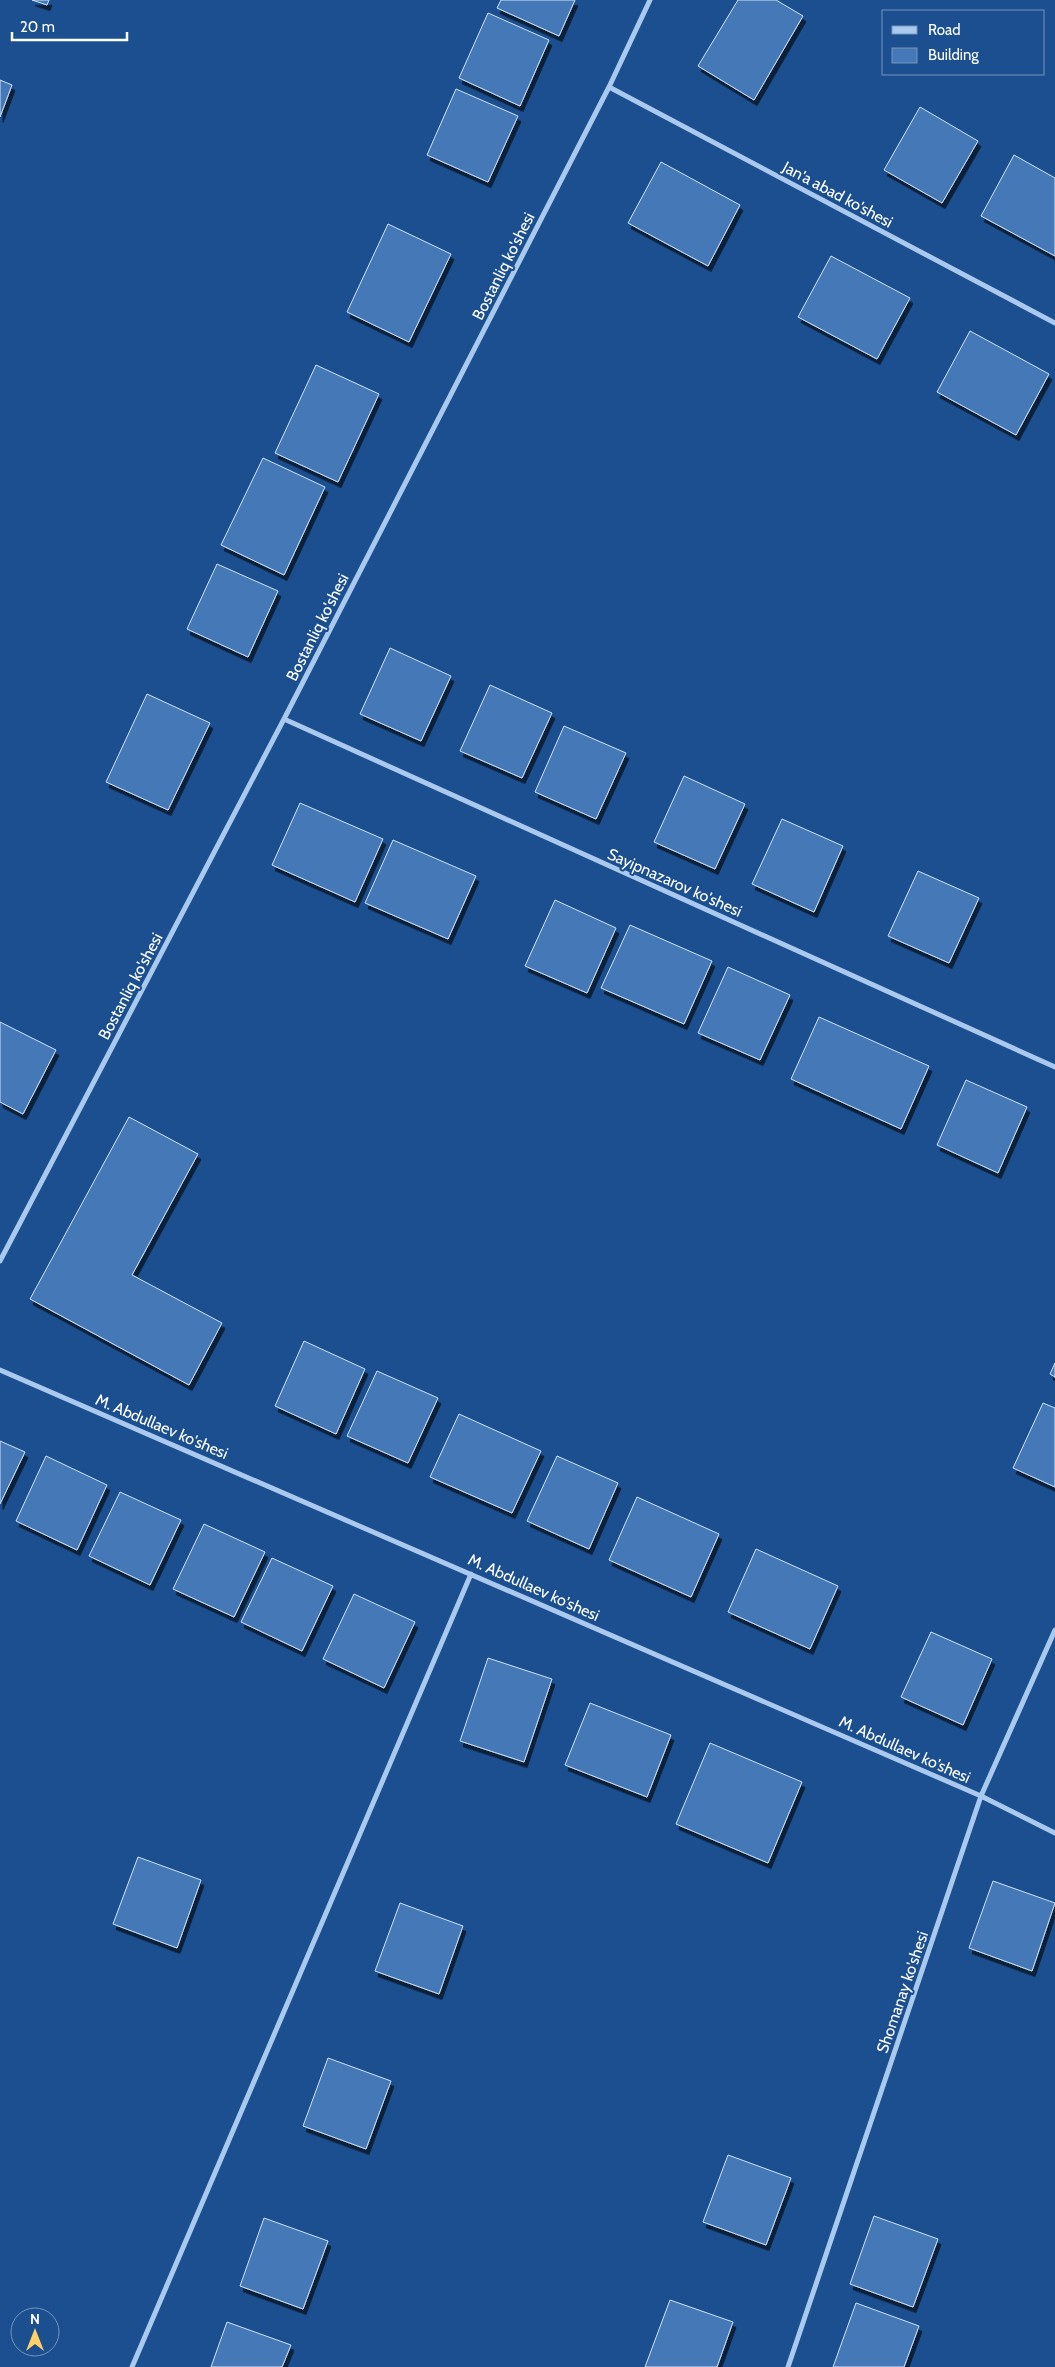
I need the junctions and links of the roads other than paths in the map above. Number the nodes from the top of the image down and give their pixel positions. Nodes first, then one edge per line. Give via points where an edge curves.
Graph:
1 (650, 0) edge
2 (609, 87) junction
3 (1055, 323) edge
4 (284, 719) junction
5 (1055, 1068) edge
6 (0, 1261) edge
7 (0, 1370) edge
8 (471, 1574) junction
9 (1055, 1630) edge
10 (982, 1796) junction
11 (1055, 1833) edge
12 (132, 2367) edge
13 (788, 2367) edge

1 - 2 street, Bostanliq ko'shesi
2 - 3 street, Jan'a abad ko'shesi
2 - 4 street, Bostanliq ko'shesi
4 - 5 street, Sayipnazarov ko'shesi
4 - 6 street, Bostanliq ko'shesi
7 - 8 street, M. Abdullaev ko'shesi
8 - 10 street, M. Abdullaev ko'shesi
8 - 12 street
9 - 10 street, Shomanay ko'shesi
10 - 11 street, M. Abdullaev ko'shesi
10 - 13 street, Shomanay ko'shesi

